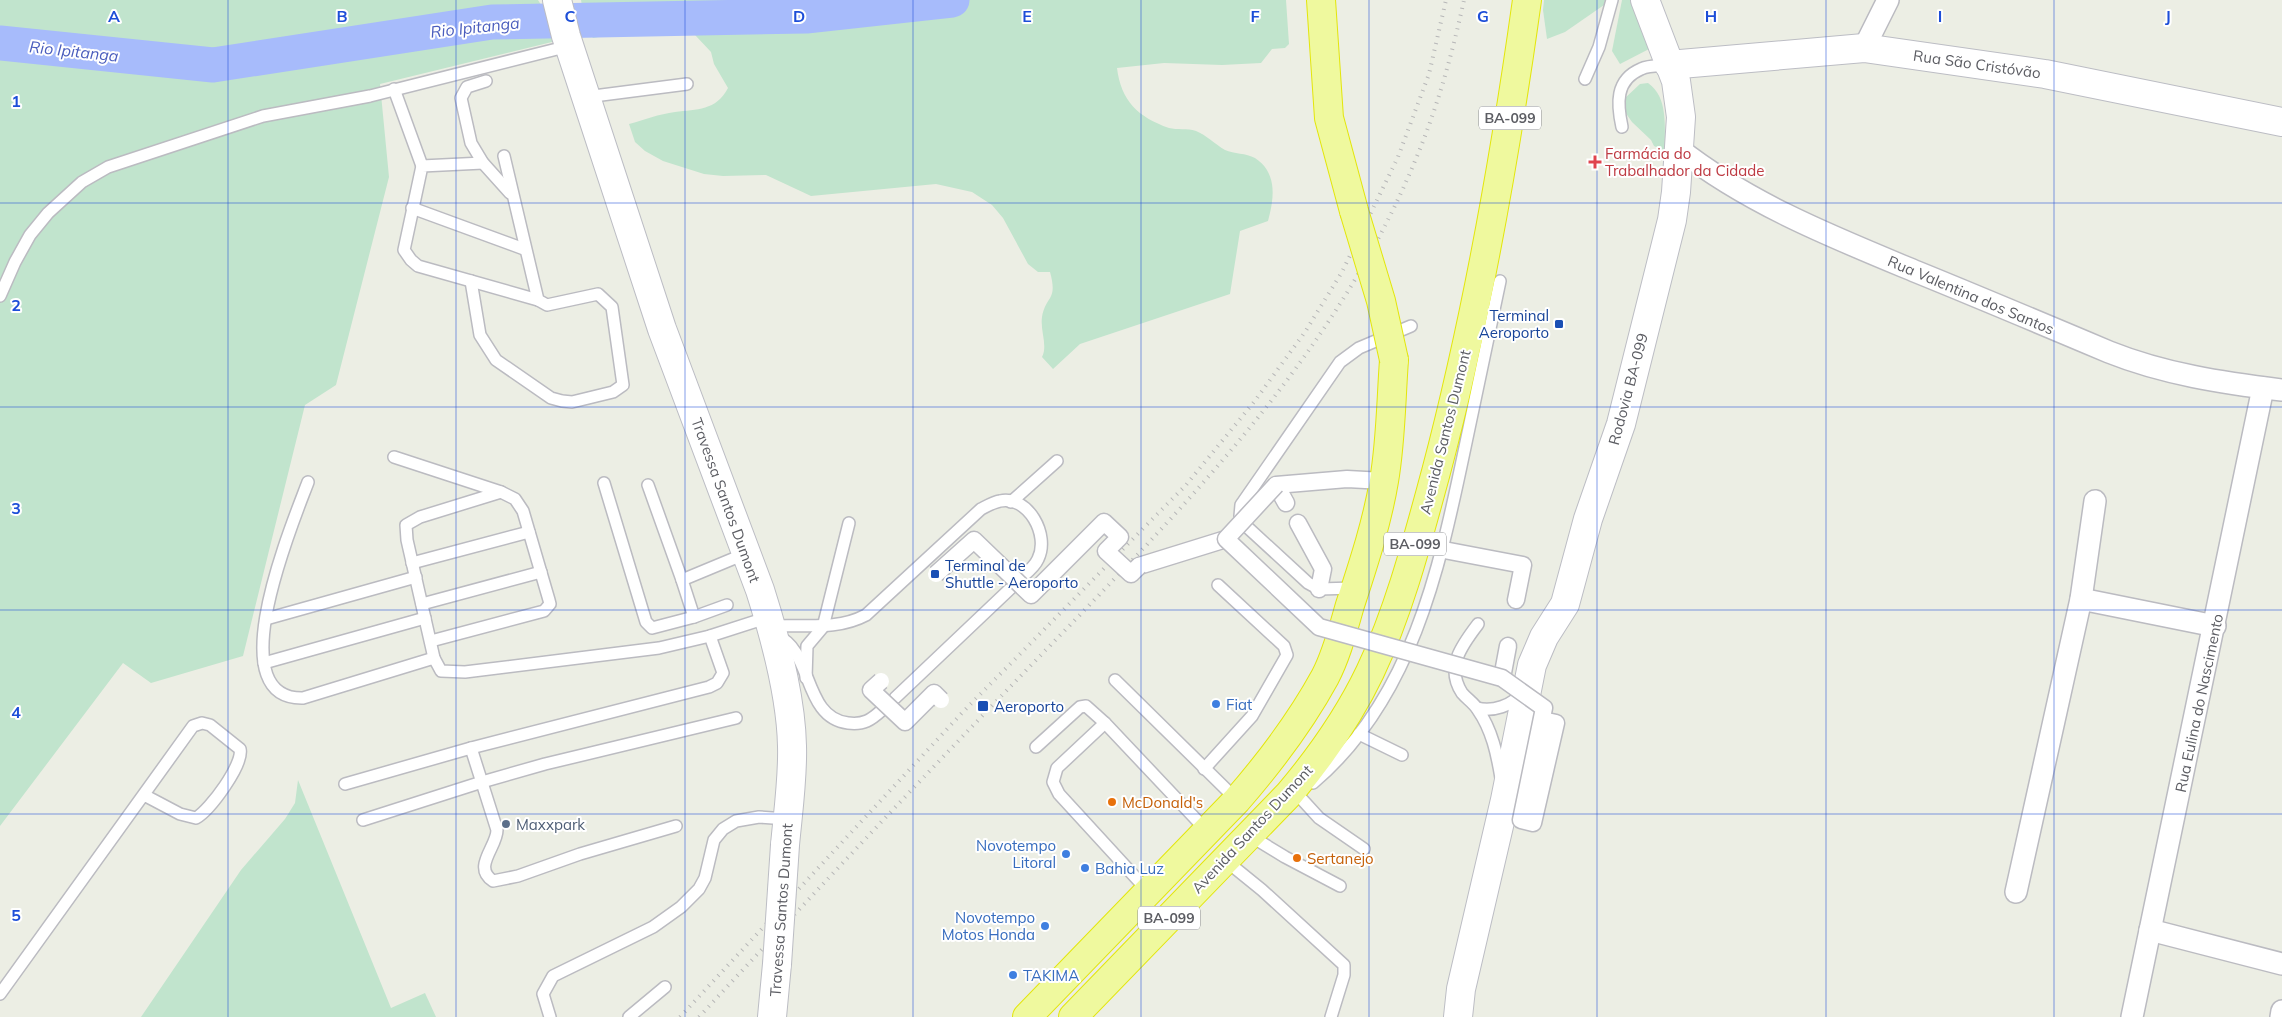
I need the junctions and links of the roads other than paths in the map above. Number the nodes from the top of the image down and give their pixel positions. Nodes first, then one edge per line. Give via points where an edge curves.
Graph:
1 (557, 0) edge
2 (1321, 0) edge
3 (1527, 0) edge
4 (1612, 0) edge
5 (1645, 0) edge
6 (1888, 0) edge
7 (567, 41) junction
8 (1864, 48) junction
9 (1669, 66) junction
10 (1585, 80) dead end
11 (486, 81) dead end
12 (687, 84) dead end
13 (394, 89) junction
14 (586, 97) junction
15 (2282, 122) edge
16 (1622, 127) dead end
17 (1679, 149) junction
18 (504, 156) dead end
19 (483, 163) junction
20 (422, 166) junction
21 (512, 194) junction
22 (412, 208) junction
23 (524, 249) junction
24 (471, 281) junction
25 (1500, 281) dead end
26 (0, 296) edge
27 (538, 300) junction
28 (1411, 326) dead end
29 (2273, 389) edge
30 (394, 457) dead end
31 (1057, 461) dead end
32 (1384, 481) junction
33 (308, 482) dead end
34 (604, 483) dead end
35 (648, 485) dead end
36 (1276, 485) junction
37 (501, 492) junction
38 (2095, 501) dead end
39 (1011, 502) junction
40 (1286, 503) dead end
41 (849, 522) dead end
42 (1298, 523) dead end
43 (529, 532) junction
44 (1226, 539) junction
45 (1444, 550) junction
46 (746, 554) junction
47 (412, 563) junction
48 (541, 572) junction
49 (936, 574) dead end
50 (1023, 576) dead end
51 (416, 577) junction
52 (682, 580) junction
53 (1218, 585) dead end
54 (1012, 587) dead end
55 (1356, 588) junction
56 (1319, 589) junction
57 (2081, 599) junction
58 (1516, 600) dead end
59 (422, 604) junction
60 (728, 605) dead end
61 (694, 617) junction
62 (425, 618) junction
63 (266, 620) junction
64 (1478, 624) dead end
65 (771, 626) junction
66 (2215, 626) junction
67 (824, 627) junction
68 (710, 636) junction
69 (430, 641) junction
70 (1508, 646) dead end
71 (434, 658) junction
72 (264, 663) junction
73 (806, 678) junction
74 (1502, 678) junction
75 (1115, 680) dead end
76 (881, 681) dead end
77 (1528, 681) junction
78 (895, 698) dead end
79 (941, 700) dead end
80 (1477, 708) junction
81 (882, 710) dead end
82 (736, 718) dead end
83 (1105, 723) junction
84 (1359, 734) junction
85 (1036, 747) dead end
86 (471, 748) junction
87 (1402, 756) dead end
88 (1204, 769) junction
89 (482, 782) junction
90 (345, 784) dead end
91 (144, 795) junction
92 (1298, 795) junction
93 (1237, 800) junction
94 (1516, 804) junction
95 (1269, 814) junction
96 (363, 820) dead end
97 (676, 826) dead end
98 (786, 832) junction
99 (1208, 832) junction
100 (1249, 835) junction
101 (1364, 849) dead end
102 (1226, 860) junction
103 (1340, 886) dead end
104 (1148, 891) junction
105 (2016, 892) dead end
106 (2150, 930) junction
107 (2282, 964) edge
108 (666, 987) dead end
109 (0, 994) edge
110 (2282, 1011) edge
111 (550, 1017) edge
112 (629, 1017) edge
113 (772, 1017) edge
114 (1027, 1017) edge
115 (1073, 1017) edge
116 (1331, 1017) edge
117 (1458, 1017) edge
118 (2132, 1017) edge
119 (2281, 1017) edge

1 - 7 main road, Travessa Santos Dumont
2 - 32 highway, Avenida Santos Dumont / BA-099, bridge via 1329,118 1381,300 1394,360
3 - 95 highway, Avenida Santos Dumont / BA-099 via 1514,96 1463,364 1417,538 1379,653 1356,700 1312,766
4 - 10 lane via 1599,47
5 - 9 main road, Rodovia BA-099
6 - 8 street
7 - 13 lane
7 - 14 main road, Travessa Santos Dumont
8 - 9 main road, Rua São Cristóvão
8 - 15 main road, Rua São Cristóvão via 2045,74
9 - 16 lane via 1642,68 1628,77 1618,91
9 - 17 main road, Rodovia BA-099 via 1676,81 1681,117
11 - 19 lane via 467,87 461,98 471,143
12 - 14 lane
13 - 20 lane
13 - 26 lane via 263,116 108,167 82,182 48,213 26,242
14 - 46 main road, Travessa Santos Dumont via 662,328
17 - 29 street, Rua Valentina dos Santos via 1710,174 1767,205 1861,249 2136,363
17 - 77 main road, Rodovia BA-099 via 1672,220 1621,424 1588,519 1566,604 1537,651
18 - 21 lane
19 - 20 lane
19 - 21 lane
20 - 22 lane
21 - 23 lane
22 - 23 lane
22 - 24 lane via 404,250 407,256 418,266
23 - 27 lane
24 - 27 lane
24 - 27 lane via 480,336 496,360 551,398 562,401 572,402 617,391 624,382 609,302 598,294 547,305
25 - 45 lane
28 - 56 lane via 1359,348 1340,362 1241,505 1240,516 1246,526 1308,583
29 - 66 street, Rua Eulina do Nascimento
30 - 37 lane
31 - 39 lane
32 - 36 street via 1346,479
32 - 55 highway, Avenida Santos Dumont / BA-099
33 - 63 lane via 275,572
34 - 61 lane via 649,626 654,629
35 - 52 lane
36 - 40 street
36 - 44 street, bridge
37 - 43 lane via 515,499 523,511
37 - 47 lane via 409,522 405,529
38 - 57 street
39 - 50 lane via 1027,510 1041,533 1039,558
39 - 67 lane via 1000,501 982,509 866,615
41 - 67 lane
42 - 56 street via 1323,568
43 - 47 lane
43 - 48 lane
44 - 49 street, bridge via 1139,566 1131,574 1106,551 1120,537 1104,522 1031,595 974,540
44 - 74 street, bridge via 1318,627
45 - 58 street via 1523,565
45 - 84 lane via 1409,647
46 - 52 lane
46 - 65 main road, Travessa Santos Dumont
47 - 51 lane
48 - 59 lane
48 - 69 lane via 550,604 544,611
51 - 59 lane
51 - 63 lane
52 - 61 lane
53 - 88 lane via 1284,646 1288,655 1252,716
54 - 78 lane
55 - 56 lane
55 - 93 highway, Avenida Santos Dumont / BA-099 via 1336,652 1325,675 1295,726
57 - 66 street
57 - 105 street
59 - 62 lane
60 - 61 lane
62 - 69 lane
62 - 72 lane
63 - 72 lane
64 - 80 lane via 1463,643 1454,667 1462,692
65 - 67 lane
65 - 68 lane
65 - 73 lane via 791,645
65 - 98 main road, Travessa Santos Dumont via 786,694 792,745
66 - 106 street, Rua Eulina do Nascimento
67 - 73 lane via 807,646
68 - 71 lane via 659,648 465,672 442,671
68 - 86 lane via 723,673 709,687
69 - 71 lane
70 - 74 street
71 - 72 lane via 324,693 289,698 275,688
73 - 81 lane via 823,709 838,722 865,723
74 - 94 street, bridge via 1544,708 1521,820 1532,823 1556,723 1547,721
75 - 88 lane
76 - 79 street, bridge via 871,690 905,722 934,693
77 - 80 lane via 1519,696 1509,703 1486,710
77 - 94 main road, Rodovia BA-099
80 - 94 lane
82 - 89 lane
83 - 85 lane via 1086,706 1080,707
83 - 99 lane
83 - 104 lane via 1057,768 1053,782 1059,794
84 - 87 lane
84 - 92 lane via 1334,763
86 - 89 lane
86 - 90 lane
88 - 93 lane
89 - 96 lane
89 - 97 lane via 497,830 485,870 493,881
91 - 91 lane via 180,814 196,818 212,802 240,762 240,749 210,725 196,724
91 - 109 lane
92 - 95 lane
92 - 101 lane via 1319,818
93 - 99 highway, Avenida Santos Dumont / BA-099
94 - 117 main road, Rodovia BA-099 via 1461,989
95 - 100 highway, Avenida Santos Dumont / BA-099
98 - 111 lane via 759,817 736,821 723,829 714,840 706,878 681,907 653,927 553,976 543,994
98 - 113 main road, Travessa Santos Dumont, bridge
99 - 104 highway, Avenida Santos Dumont / BA-099
100 - 102 highway, Avenida Santos Dumont / BA-099
100 - 103 lane
102 - 115 highway, Avenida Santos Dumont / BA-099
102 - 116 lane via 1344,965
104 - 114 highway, Avenida Santos Dumont / BA-099
106 - 107 street
106 - 118 street, Rua Eulina do Nascimento
108 - 112 lane
110 - 119 street

